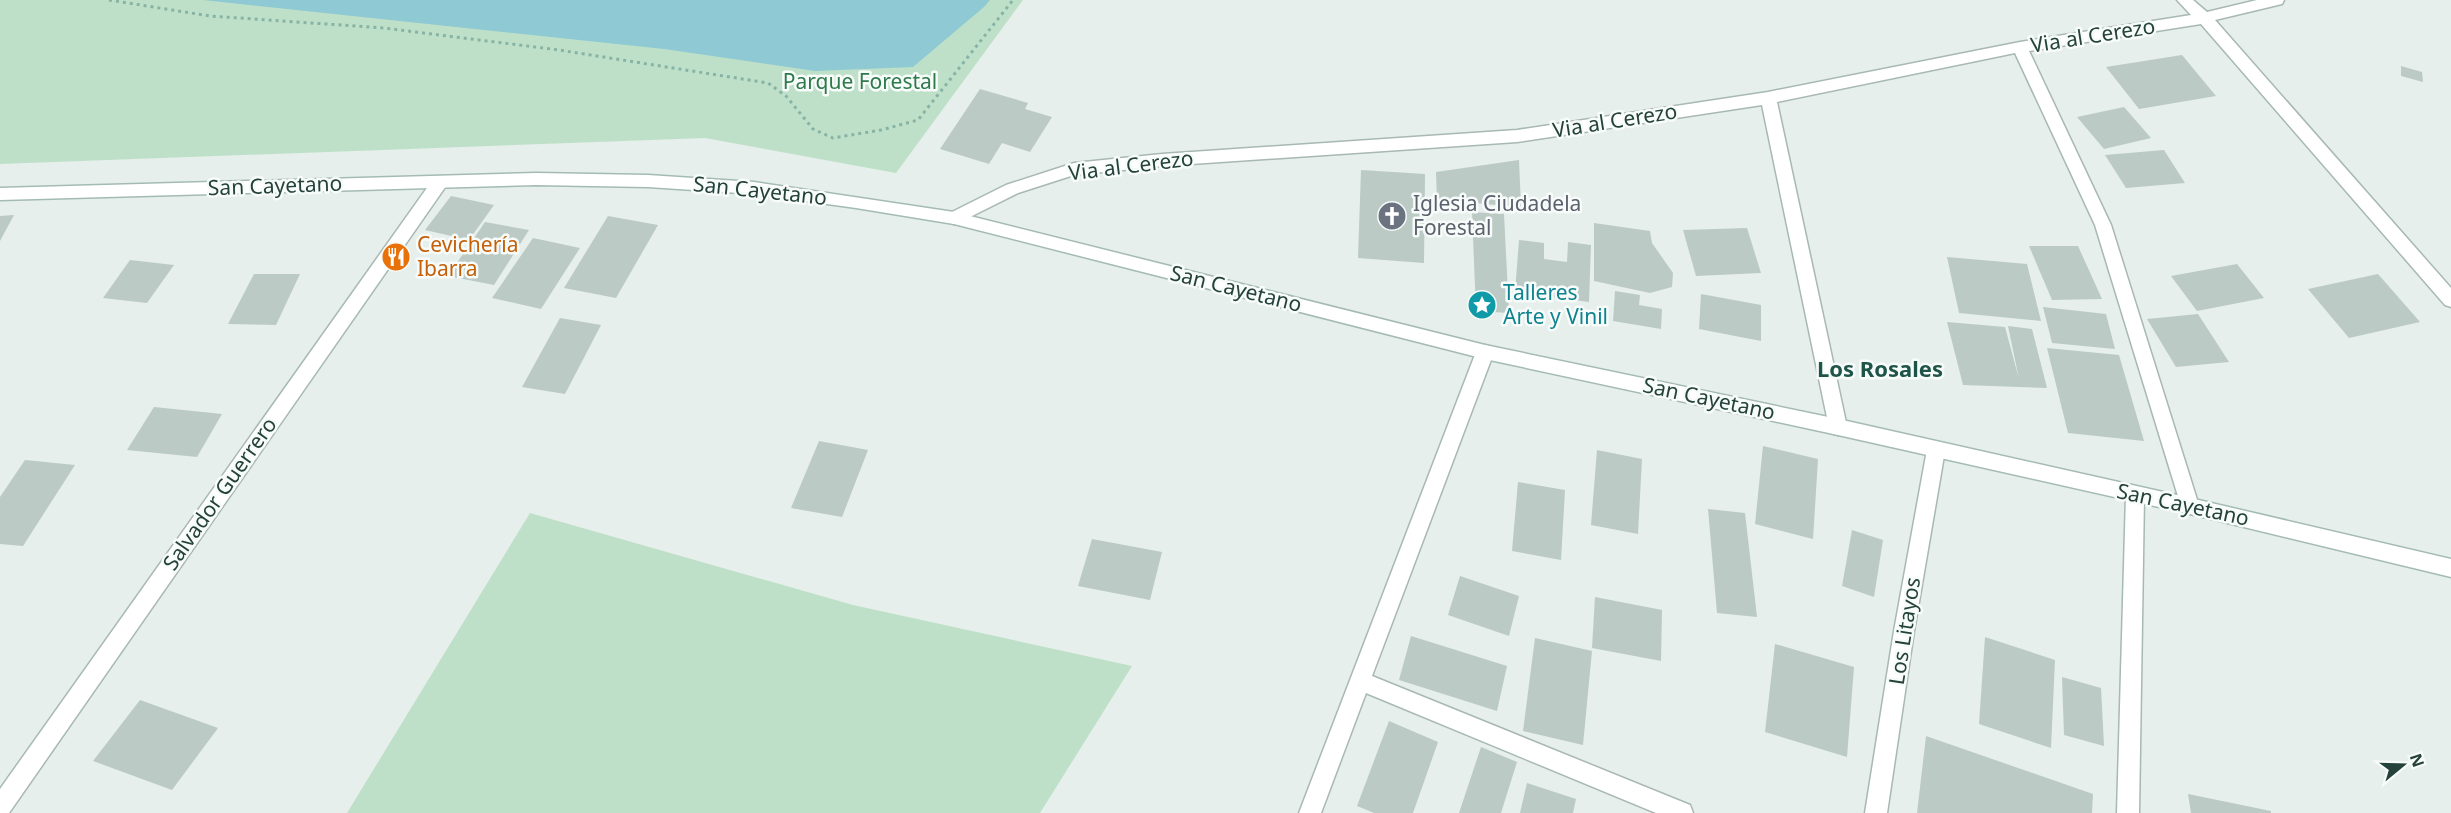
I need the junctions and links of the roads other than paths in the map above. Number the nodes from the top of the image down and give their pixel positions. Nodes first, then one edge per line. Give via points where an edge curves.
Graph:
1 (2184, 0) edge
2 (2277, 0) edge
3 (2204, 18) junction
4 (2020, 47) junction
5 (1768, 98) junction
6 (440, 182) junction
7 (0, 194) edge
8 (954, 218) junction
9 (2451, 300) edge
10 (1485, 352) junction
11 (1838, 427) junction
12 (1936, 450) junction
13 (2135, 495) junction
14 (2190, 506) junction
15 (2451, 568) edge
16 (1361, 681) junction
17 (0, 807) edge
18 (1310, 813) edge
19 (1682, 813) edge
20 (1876, 813) edge
21 (2128, 813) edge

1 - 3 street
2 - 3 street, Via al Cerezo
3 - 4 street, Via al Cerezo
3 - 9 street
4 - 5 street, Via al Cerezo
4 - 14 street via 2103,225
5 - 8 street, Via al Cerezo via 1517,136 1074,169 1012,189
5 - 11 street
6 - 7 street, San Cayetano
6 - 8 street, San Cayetano via 648,181 754,188
6 - 17 street, Salvador Guerrero
8 - 10 street, San Cayetano
10 - 11 street, San Cayetano
10 - 16 street
11 - 12 street, San Cayetano
12 - 13 street, San Cayetano
12 - 20 street, Los Litayos
13 - 14 street, San Cayetano
13 - 21 street
14 - 15 street, San Cayetano
16 - 18 street
16 - 19 street

